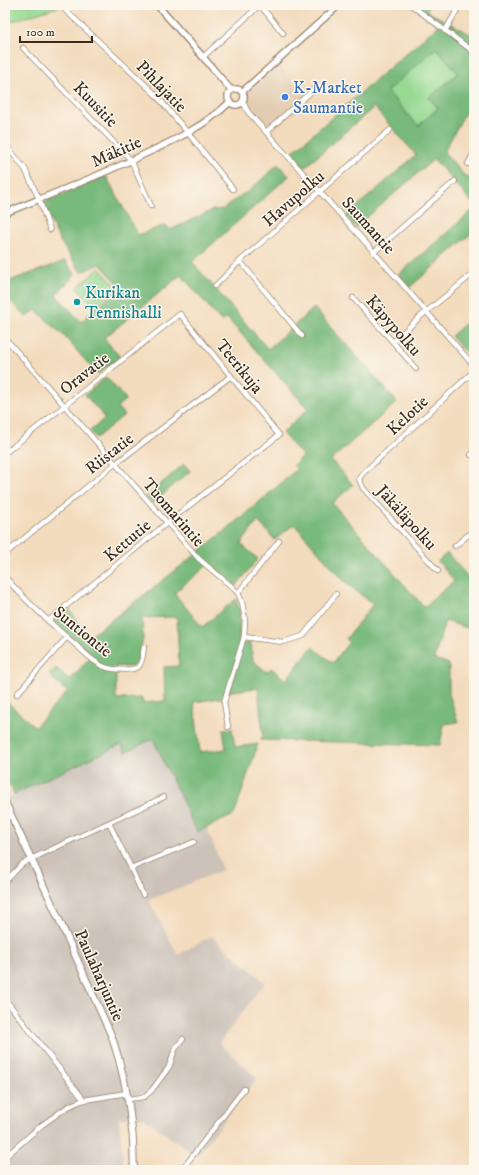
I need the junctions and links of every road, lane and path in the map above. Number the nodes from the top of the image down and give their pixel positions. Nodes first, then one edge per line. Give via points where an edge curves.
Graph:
1 (157, 5) edge
2 (260, 5) edge
3 (339, 5) edge
4 (411, 5) edge
5 (460, 5) edge
6 (64, 9) dead end
7 (446, 32) junction
8 (283, 33) dead end
9 (23, 48) dead end
10 (474, 52) edge
11 (203, 57) junction
12 (231, 90) junction
13 (313, 90) dead end
14 (243, 91) junction
15 (230, 102) junction
16 (243, 102) junction
17 (390, 130) dead end
18 (266, 132) junction
19 (188, 133) junction
20 (5, 144) edge
21 (474, 153) edge
22 (131, 160) junction
23 (468, 164) dead end
24 (454, 181) dead end
25 (232, 189) dead end
26 (320, 191) junction
27 (39, 199) junction
28 (151, 206) dead end
29 (5, 213) edge
30 (50, 230) dead end
31 (374, 252) junction
32 (240, 261) junction
33 (474, 273) edge
34 (215, 286) dead end
35 (353, 298) dead end
36 (426, 312) junction
37 (180, 314) joint
38 (302, 336) dead end
39 (5, 338) edge
40 (393, 342) junction
41 (474, 366) edge
42 (416, 370) dead end
43 (474, 371) edge
44 (231, 376) junction
45 (64, 406) junction
46 (278, 435) joint
47 (5, 453) edge
48 (115, 464) junction
49 (359, 479) joint
50 (166, 524) junction
51 (474, 530) edge
52 (279, 541) dead end
53 (455, 546) dead end
54 (5, 554) edge
55 (438, 571) dead end
56 (5, 577) edge
57 (238, 593) junction
58 (336, 594) dead end
59 (48, 621) junction
60 (67, 637) junction
61 (244, 637) junction
62 (144, 646) dead end
63 (17, 694) dead end
64 (228, 727) dead end
65 (164, 797) dead end
66 (5, 802) edge
67 (109, 822) junction
68 (194, 842) dead end
69 (31, 859) junction
70 (131, 868) junction
71 (5, 882) edge
72 (143, 895) dead end
73 (5, 999) edge
74 (183, 1039) dead end
75 (244, 1089) dead end
76 (127, 1096) junction
77 (84, 1100) junction
78 (5, 1157) edge
79 (134, 1170) edge
80 (179, 1170) edge

1 - 11 street
2 - 8 street
2 - 11 street
3 - 14 street
4 - 7 street
5 - 7 street
6 - 19 street, Pihlajatie via 156,94
7 - 10 street
9 - 22 street, Kuusitie
11 - 12 street
12 - 14 street via 237,88
12 - 15 street via 228,96
13 - 18 street
14 - 16 street
15 - 16 street via 236,105
15 - 19 street, Mäkitie
16 - 18 street, Saumantie via 248,112
17 - 26 street, Havupolku
18 - 26 street, Saumantie
19 - 22 street, Mäkitie
19 - 25 street, Pihlajatie
20 - 27 street via 25,169
21 - 23 street
22 - 27 street, Mäkitie
22 - 28 street, Kuusitie
24 - 31 street
26 - 31 street, Saumantie
26 - 32 street, Havupolku
27 - 29 street, Mäkitie
27 - 30 street
31 - 36 street, Saumantie
32 - 34 street, Havupolku
32 - 38 street
33 - 36 street
35 - 40 street, Käpypolku
36 - 40 street
36 - 41 street, Saumantie
37 - 44 street, Teerikuja
37 - 45 street, Oravatie
39 - 45 street, Tuomarintie
40 - 42 street, Käpypolku
43 - 49 street, Kelotie
44 - 46 street, Teerikuja
44 - 48 street, Riistatie
45 - 47 street, Oravatie
45 - 48 street, Tuomarintie
46 - 50 street, Kettutie
48 - 50 street, Tuomarintie
48 - 54 street, Riistatie
49 - 55 street, Jäkäläpolku via 363,488
50 - 57 street, Tuomarintie via 199,559
50 - 59 street, Kettutie
51 - 53 street
52 - 57 street
56 - 59 street, Suntiontie
57 - 61 street via 245,619
58 - 61 street via 303,636 283,642
59 - 60 street, Suntiontie
60 - 62 street, Suntiontie via 93,660 112,669 137,668 141,664
60 - 63 street
61 - 64 street via 224,702
65 - 67 street
66 - 69 main road, Paulaharjuntie
67 - 69 street
67 - 70 street
68 - 70 street
69 - 71 street via 22,864
69 - 76 main road, Paulaharjuntie via 112,1037
70 - 72 street
73 - 77 street
74 - 76 street via 175,1049 169,1067 152,1090 144,1097
75 - 80 street
76 - 77 street
76 - 79 main road, Paulaharjuntie via 133,1131
77 - 78 street via 66,1108 42,1125

